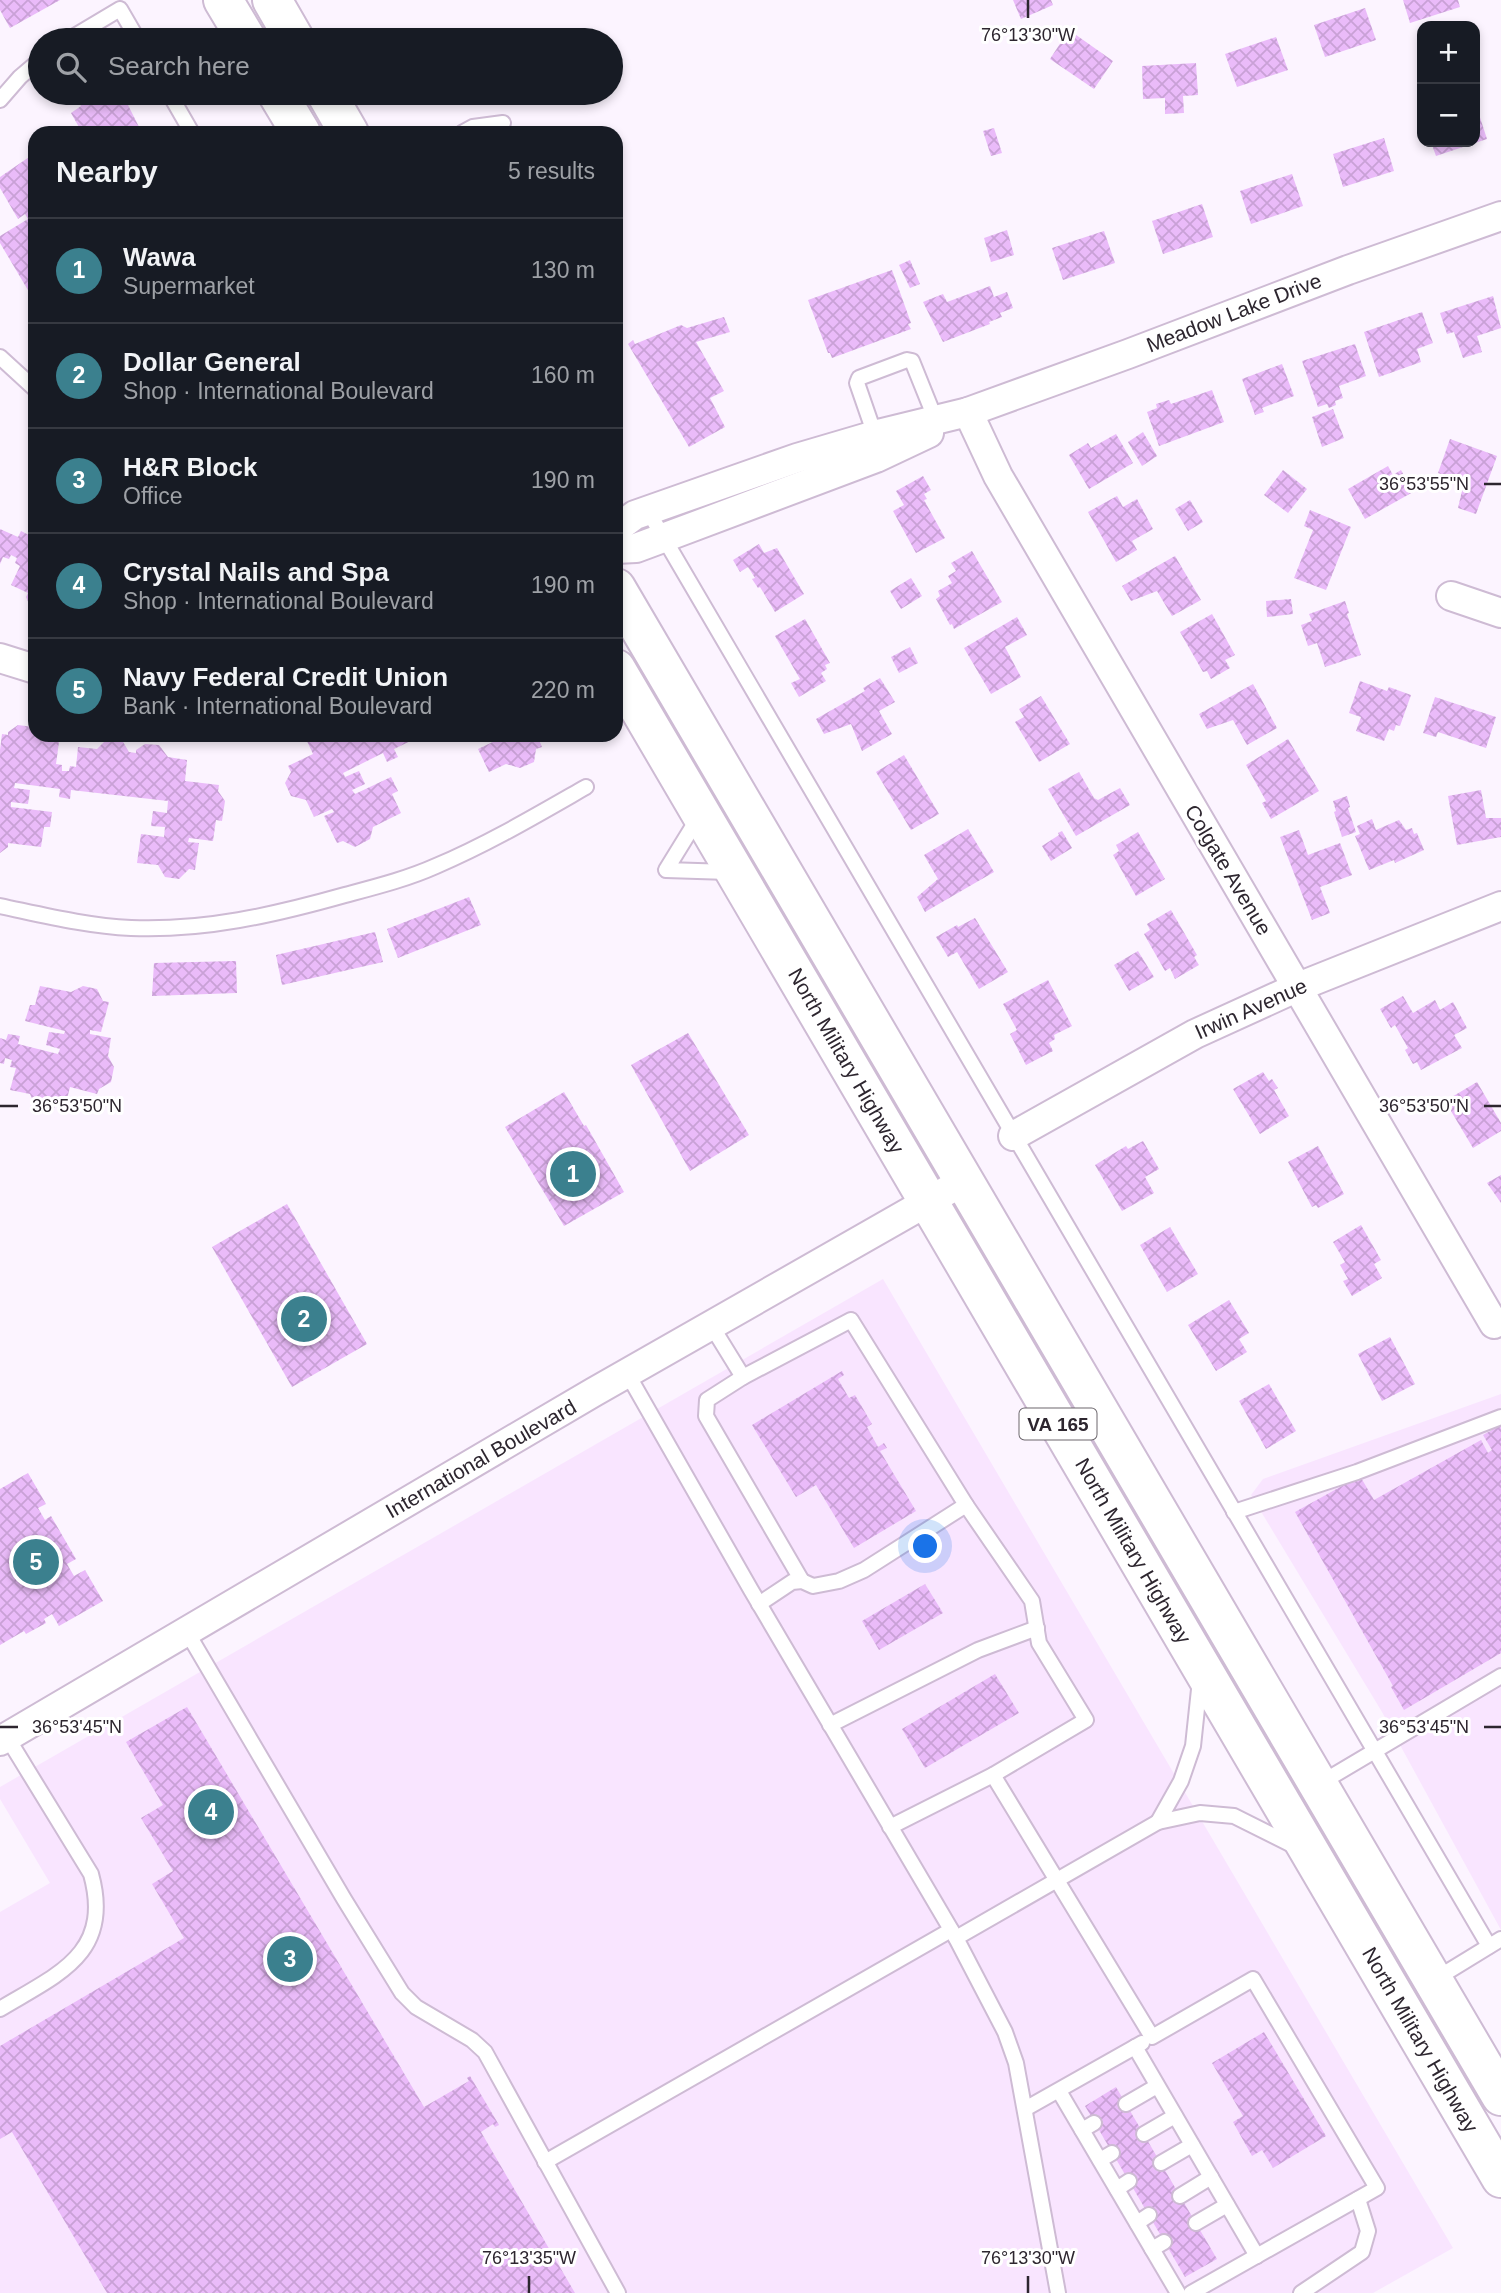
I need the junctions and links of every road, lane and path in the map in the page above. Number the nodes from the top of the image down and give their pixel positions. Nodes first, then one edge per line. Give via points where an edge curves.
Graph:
1 (223, 0) edge
2 (272, 0) edge
3 (88, 28) edge
4 (131, 28) edge
5 (240, 28) edge
6 (288, 28) edge
7 (28, 70) edge
8 (0, 100) edge
9 (176, 105) edge
10 (285, 105) edge
11 (333, 105) edge
12 (503, 122) dead end
13 (188, 126) edge
14 (297, 126) edge
15 (345, 126) edge
16 (479, 126) edge
17 (1501, 216) edge
18 (0, 357) edge
19 (28, 383) edge
20 (968, 412) junction
21 (937, 424) junction
22 (879, 445) junction
23 (648, 511) junction
24 (623, 524) edge
25 (663, 538) junction
26 (623, 549) edge
27 (1451, 596) dead end
28 (623, 600) edge
29 (1501, 613) edge
30 (0, 658) edge
31 (28, 667) edge
32 (623, 681) edge
33 (586, 787) dead end
34 (701, 814) junction
35 (735, 872) junction
36 (0, 906) edge
37 (1501, 906) edge
38 (1298, 987) junction
39 (1013, 1136) junction
40 (964, 1181) junction
41 (928, 1202) junction
42 (1494, 1324) dead end
43 (711, 1325) junction
44 (627, 1373) junction
45 (743, 1377) junction
46 (1501, 1417) edge
47 (966, 1505) junction
48 (1234, 1512) junction
49 (802, 1581) junction
50 (759, 1604) junction
51 (1037, 1628) junction
52 (187, 1632) junction
53 (1201, 1668) junction
54 (1501, 1676) edge
55 (830, 1725) junction
56 (4, 1739) edge
57 (1375, 1751) junction
58 (993, 1775) junction
59 (1318, 1784) junction
60 (1158, 1822) junction
61 (890, 1827) junction
62 (1309, 1852) junction
63 (1057, 1880) junction
64 (953, 1934) junction
65 (1495, 1942) edge
66 (1433, 1980) junction
67 (0, 2009) edge
68 (1152, 2037) junction
69 (1135, 2047) junction
70 (1157, 2086) junction
71 (1059, 2091) junction
72 (1501, 2096) edge
73 (1126, 2104) dead end
74 (1025, 2109) junction
75 (1175, 2116) junction
76 (1144, 2134) dead end
77 (1192, 2145) junction
78 (545, 2162) junction
79 (1161, 2163) dead end
80 (1211, 2177) junction
81 (1501, 2178) edge
82 (1180, 2196) dead end
83 (1358, 2199) junction
84 (1227, 2205) junction
85 (1196, 2223) dead end
86 (1257, 2256) junction
87 (618, 2293) edge
88 (1058, 2293) edge
89 (1178, 2293) edge
90 (1191, 2293) edge
91 (1301, 2293) edge

1 - 5 main road
2 - 6 main road
3 - 4 lane via 120,9
7 - 8 lane
9 - 13 lane
10 - 14 main road
11 - 15 main road
12 - 16 lane
17 - 20 street, Meadow Lake Drive
18 - 19 lane
20 - 21 street, Meadow Lake Drive
20 - 38 street, Colgate Avenue via 998,477
21 - 22 street, Meadow Lake Drive
21 - 22 lane via 912,362 907,360 859,378 857,383
22 - 23 street, Meadow Lake Drive via 797,458
22 - 25 street, Meadow Lake Drive
23 - 24 street, Meadow Lake Drive
23 - 25 lane
25 - 26 street, Meadow Lake Drive
25 - 39 lane
27 - 29 street
28 - 40 main road, North Military Highway / VA 165
30 - 31 street
32 - 34 main road, North Military Highway / VA 165
33 - 36 lane via 435,867 289,911 231,923 130,928
34 - 35 main road, North Military Highway / VA 165
34 - 35 lane via 666,870
35 - 41 main road, North Military Highway / VA 165
37 - 38 street, Irwin Avenue
38 - 39 street, Irwin Avenue via 1195,1034
38 - 42 street, Colgate Avenue
39 - 48 lane
40 - 41 street, International Boulevard
40 - 59 main road, North Military Highway / VA 165
41 - 43 street, International Boulevard
41 - 53 main road, North Military Highway / VA 165
43 - 44 street, International Boulevard
43 - 45 lane
44 - 50 lane
44 - 52 street, International Boulevard
45 - 47 lane via 851,1320
45 - 49 lane via 707,1400 706,1416
46 - 48 lane via 1357,1472
47 - 49 lane via 864,1570 813,1586
47 - 51 lane via 1032,1601
48 - 57 lane
49 - 50 lane via 792,1582
50 - 55 lane
51 - 55 lane via 978,1650
51 - 58 lane via 1039,1643 1086,1720
52 - 56 street, International Boulevard
52 - 78 lane via 402,1993 416,2007 472,2039 485,2053
53 - 60 lane via 1193,1746 1181,1781
53 - 62 main road, North Military Highway / VA 165
54 - 57 lane
55 - 61 lane
56 - 67 lane via 91,1874 97,1895 96,1922 88,1944 67,1968
57 - 59 lane
57 - 65 lane
58 - 61 lane
58 - 63 lane
59 - 66 main road, North Military Highway / VA 165
60 - 62 lane via 1200,1813 1234,1816
60 - 63 lane
61 - 64 lane
62 - 81 main road, North Military Highway / VA 165
63 - 64 lane
63 - 68 lane
64 - 74 lane via 1006,2032
64 - 78 lane
65 - 66 lane
66 - 72 main road, North Military Highway / VA 165
68 - 69 lane
68 - 83 lane via 1253,1979 1377,2188
69 - 70 lane
69 - 71 lane
70 - 73 lane
70 - 75 lane
71 - 74 lane
71 - 89 lane via 1088,2127 1123,2185 1158,2245
74 - 88 lane
75 - 76 lane
75 - 77 lane
77 - 79 lane
77 - 80 lane
78 - 87 lane
80 - 82 lane
80 - 84 lane
83 - 86 lane
83 - 91 lane via 1368,2231 1362,2252
84 - 85 lane
84 - 86 lane
86 - 90 lane

